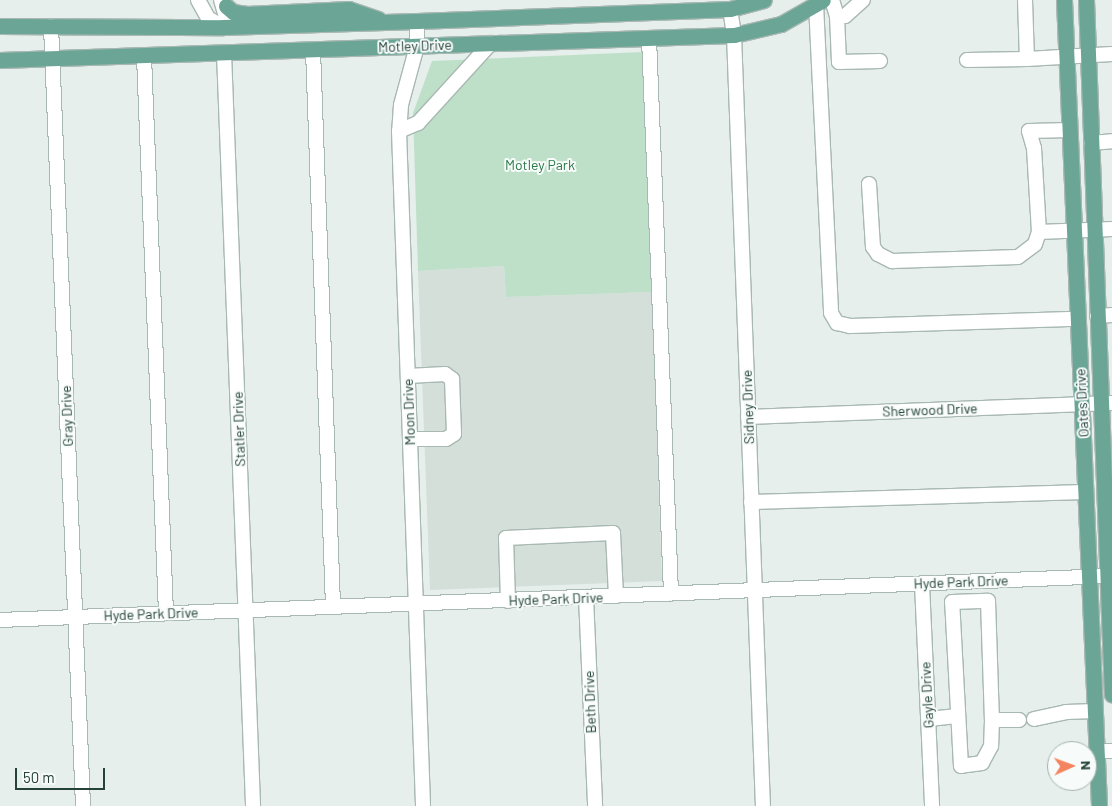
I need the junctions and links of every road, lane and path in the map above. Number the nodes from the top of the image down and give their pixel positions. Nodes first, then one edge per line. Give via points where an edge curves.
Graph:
1 (198, 0) edge
2 (764, 0) edge
3 (832, 0) edge
4 (863, 0) edge
5 (1025, 0) edge
6 (1064, 0) edge
7 (1086, 0) edge
8 (819, 2) edge
9 (223, 3) edge
10 (730, 9) junction
11 (837, 16) junction
12 (417, 21) junction
13 (386, 22) junction
14 (0, 26) edge
15 (51, 26) junction
16 (223, 27) junction
17 (734, 35) junction
18 (649, 38) junction
19 (492, 44) junction
20 (417, 46) junction
21 (313, 50) junction
22 (224, 53) junction
23 (1112, 54) edge
24 (144, 56) junction
25 (1067, 56) junction
26 (1087, 56) junction
27 (1027, 58) junction
28 (53, 59) junction
29 (0, 60) edge
30 (967, 60) dead end
31 (880, 61) dead end
32 (1070, 130) junction
33 (399, 131) junction
34 (1112, 141) edge
35 (1091, 143) junction
36 (869, 184) dead end
37 (1112, 229) edge
38 (1094, 230) junction
39 (1075, 231) junction
40 (1039, 232) junction
41 (1105, 316) edge
42 (1078, 319) junction
43 (408, 376) junction
44 (1106, 403) edge
45 (1083, 404) junction
46 (748, 417) junction
47 (410, 440) junction
48 (1108, 490) edge
49 (1086, 492) junction
50 (751, 502) junction
51 (1110, 576) edge
52 (1089, 577) junction
53 (955, 583) junction
54 (922, 584) junction
55 (755, 591) junction
56 (671, 594) junction
57 (616, 596) junction
58 (586, 597) junction
59 (508, 601) junction
60 (956, 602) junction
61 (416, 604) junction
62 (333, 607) junction
63 (246, 610) junction
64 (166, 613) junction
65 (76, 616) junction
66 (0, 620) edge
67 (1111, 663) edge
68 (1112, 695) edge
69 (1095, 711) junction
70 (957, 716) junction
71 (929, 719) junction
72 (1034, 719) dead end
73 (992, 720) junction
74 (1019, 720) dead end
75 (1104, 751) edge
76 (83, 806) edge
77 (253, 806) edge
78 (423, 806) edge
79 (595, 806) edge
80 (763, 806) edge
81 (932, 806) edge
82 (1099, 806) edge

1 - 16 street via 208,18
2 - 10 main road, Motley Drive
3 - 11 street
4 - 11 street via 845,16
5 - 27 street
6 - 25 main road, Oates Drive
7 - 26 main road, Oates Drive
8 - 17 main road, Motley Drive via 781,24
8 - 42 street via 831,313 837,323 850,326
9 - 13 main road via 233,12 247,14 349,9
9 - 16 street
10 - 12 main road, Motley Drive
10 - 17 street, Sidney Drive
11 - 31 street via 839,62
12 - 13 main road, Motley Drive
12 - 20 street, Moon Drive
13 - 16 main road, Motley Drive
14 - 15 main road, Motley Drive
15 - 16 main road, Motley Drive
15 - 28 street, Gray Drive
16 - 22 main road
17 - 18 main road, Motley Drive
17 - 46 street, Sidney Drive
18 - 19 main road, Motley Drive
18 - 56 street
19 - 20 main road, Motley Drive
19 - 33 street via 418,123
20 - 21 main road, Motley Drive
20 - 33 street, Moon Drive via 401,106
21 - 22 main road, Motley Drive
21 - 62 street
22 - 24 main road, Motley Drive
22 - 63 street, Statler Drive
23 - 26 street
24 - 28 main road, Motley Drive
24 - 64 street
25 - 26 street
25 - 27 street
25 - 32 main road, Oates Drive
26 - 35 main road, Oates Drive
27 - 30 street
28 - 29 main road, Motley Drive
28 - 65 street, Gray Drive
32 - 39 main road, Oates Drive
32 - 40 street via 1029,132 1034,148
33 - 43 street, Moon Drive
34 - 35 street
35 - 38 main road, Oates Drive
36 - 40 street via 874,247 878,254 892,262 1018,257 1034,244
37 - 38 street
38 - 39 street
38 - 41 main road, Oates Drive
39 - 40 street
39 - 42 main road, Oates Drive
41 - 44 main road, Oates Drive
42 - 45 main road, Oates Drive
43 - 47 street, Moon Drive
43 - 47 street via 445,374 452,378 454,434 446,439
44 - 45 street, Sherwood Drive
44 - 48 main road, Oates Drive
45 - 46 street, Sherwood Drive
45 - 49 main road, Oates Drive
46 - 50 street, Sidney Drive
47 - 61 street, Moon Drive
48 - 51 main road, Oates Drive
49 - 50 street
49 - 52 main road, Oates Drive
50 - 55 street, Sidney Drive
51 - 52 street, Hyde Park Drive
51 - 67 main road, Oates Drive
52 - 53 street, Hyde Park Drive
52 - 69 main road, Oates Drive
53 - 54 street, Hyde Park Drive
53 - 60 street
54 - 55 street, Hyde Park Drive
54 - 71 street, Gayle Drive
55 - 56 street, Hyde Park Drive
55 - 80 street, Sidney Drive
56 - 57 street, Hyde Park Drive
57 - 58 street, Hyde Park Drive
57 - 59 street via 613,533 506,538
58 - 59 street, Hyde Park Drive
58 - 79 street, Beth Drive
59 - 61 street, Hyde Park Drive
60 - 70 street via 952,602
60 - 73 street via 988,601
61 - 62 street, Hyde Park Drive
61 - 78 street, Moon Drive
62 - 63 street, Hyde Park Drive
63 - 64 street, Hyde Park Drive
63 - 77 street, Statler Drive
64 - 65 street, Hyde Park Drive
65 - 66 street, Hyde Park Drive
65 - 76 street, Gray Drive
67 - 68 main road, Oates Drive
69 - 72 street via 1066,712
69 - 75 main road, Oates Drive
70 - 71 street
70 - 73 street via 962,766 982,763 991,746
71 - 81 street, Gayle Drive
73 - 74 street
75 - 82 main road, Oates Drive

